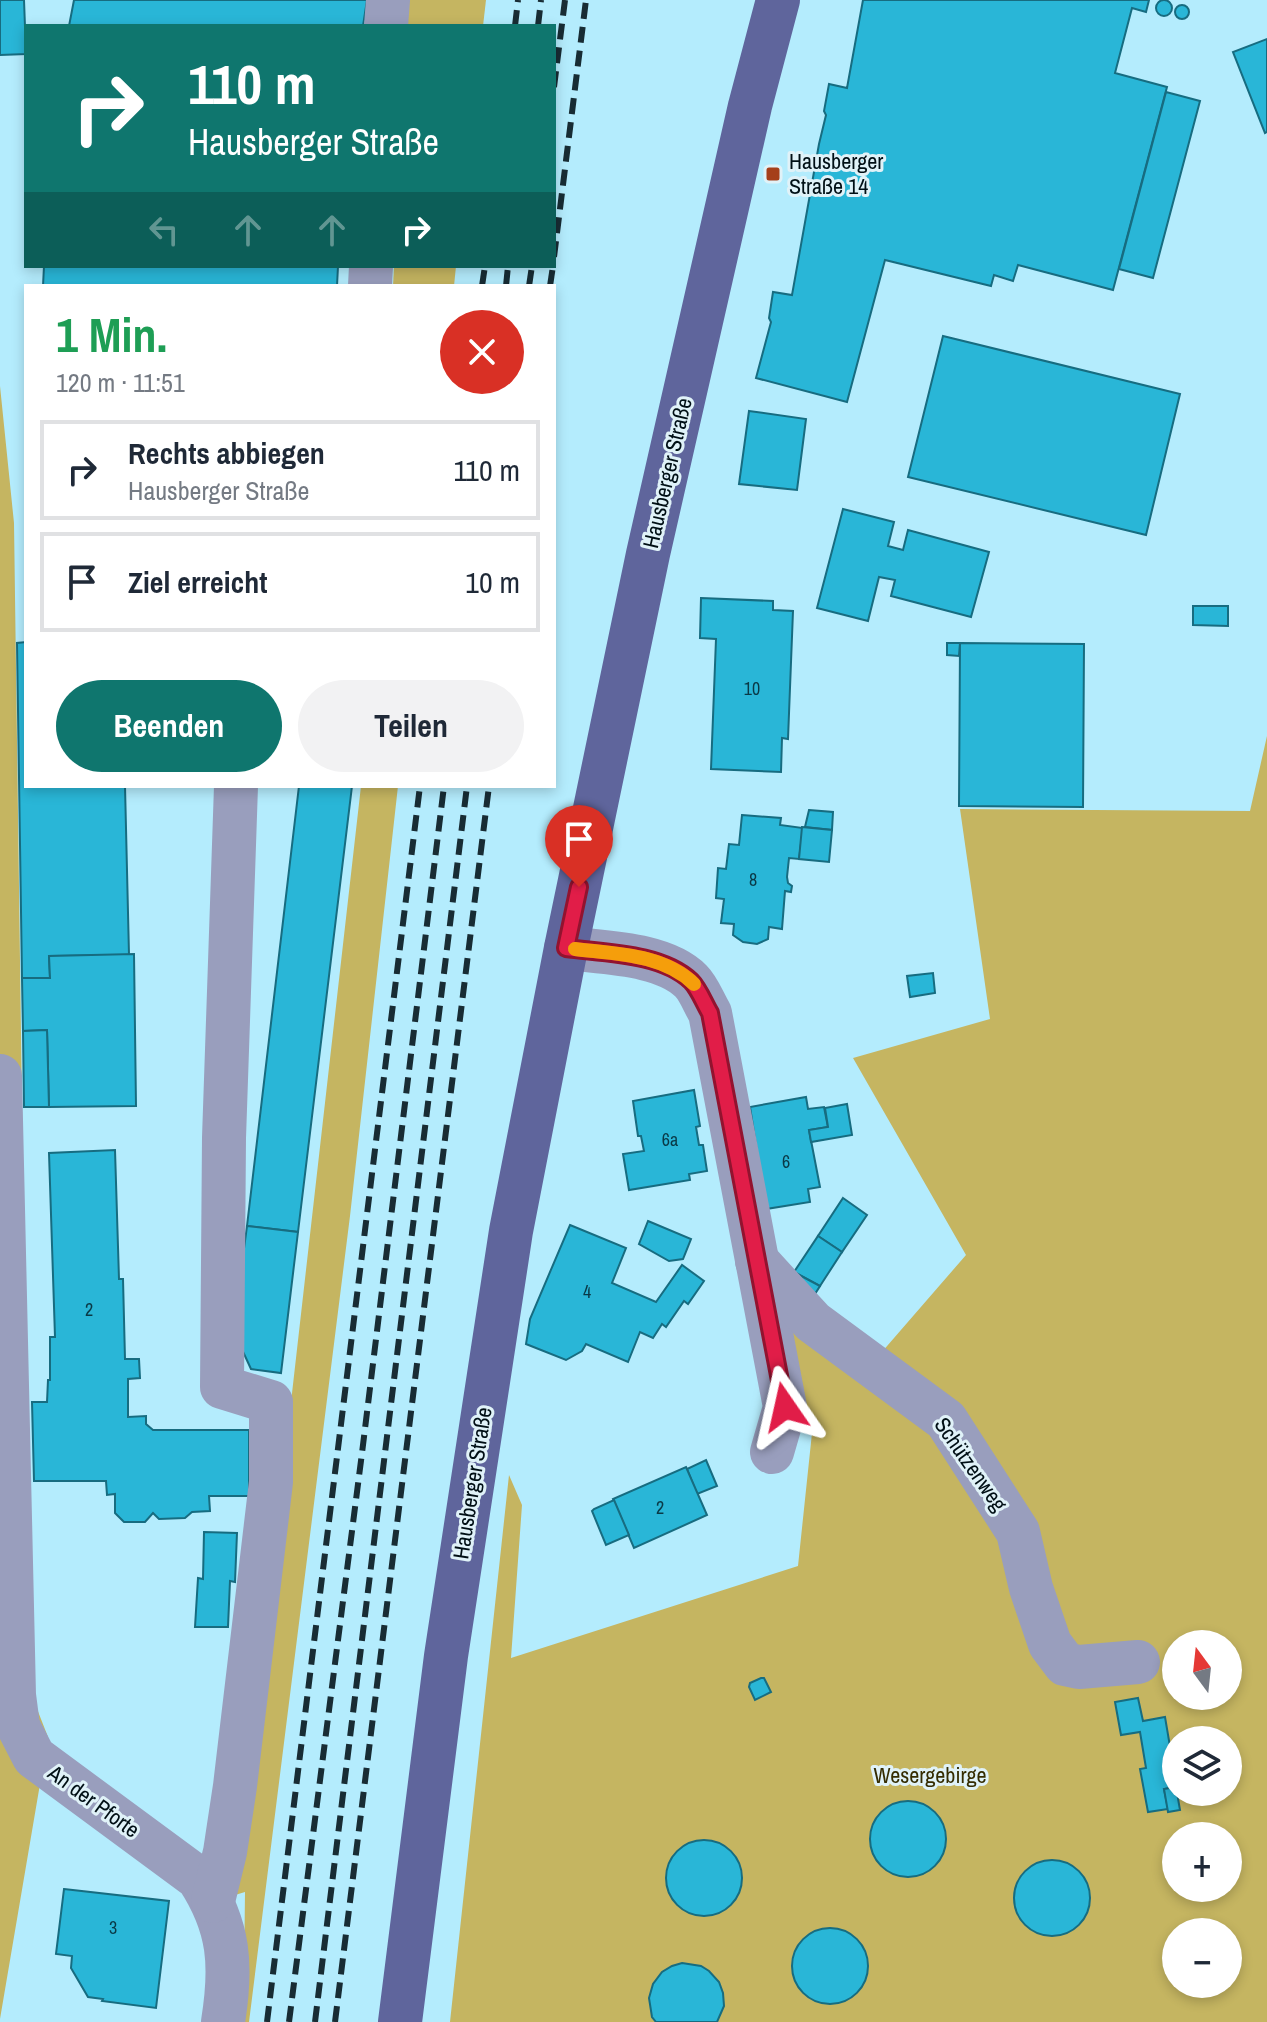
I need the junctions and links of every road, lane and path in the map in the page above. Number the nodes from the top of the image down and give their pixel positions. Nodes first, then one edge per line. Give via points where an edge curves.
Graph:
1 (388, 0) edge
2 (778, 0) edge
3 (386, 24) edge
4 (236, 788) edge
5 (566, 948) junction
6 (0, 1076) edge
7 (757, 1261) junction
8 (772, 1452) dead end
9 (1138, 1662) dead end
10 (213, 1901) junction
11 (223, 2022) edge
12 (400, 2022) edge

1 - 3 street
2 - 5 main road, Hausberger Straße via 651,539
4 - 10 street via 222,1387 271,1402 271,1482 235,1786
5 - 7 street via 646,959 671,966 693,982 710,1013
5 - 12 main road, Hausberger Straße via 511,1231 475,1462
6 - 10 street, An der Pforte via 18,1726 34,1757 198,1878
7 - 8 street via 785,1407
7 - 9 street, Schützenweg via 813,1322 946,1420 1018,1532 1050,1644 1065,1664
10 - 11 street, An der Pforte via 228,1956

